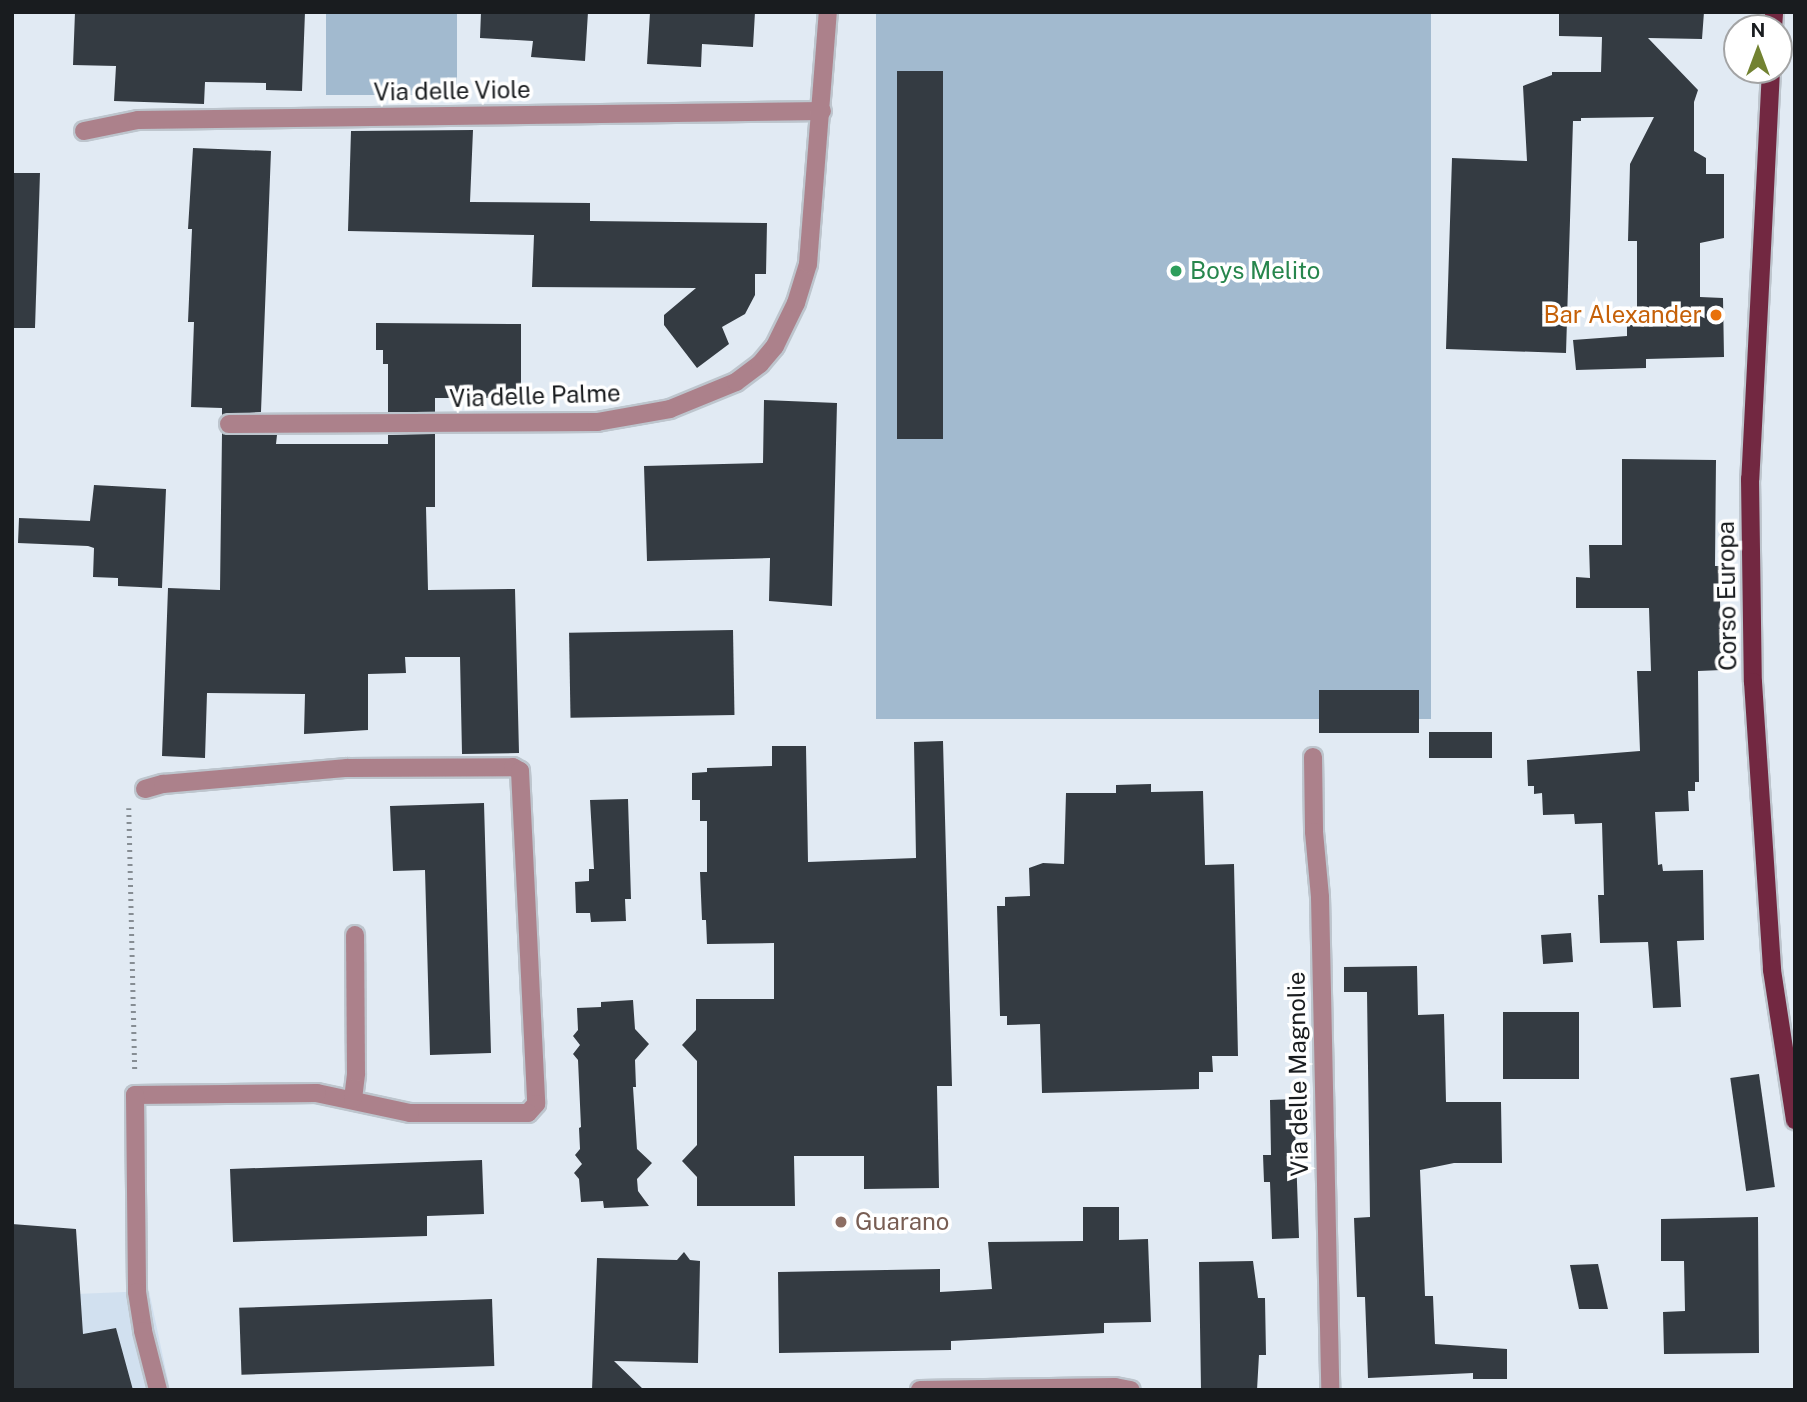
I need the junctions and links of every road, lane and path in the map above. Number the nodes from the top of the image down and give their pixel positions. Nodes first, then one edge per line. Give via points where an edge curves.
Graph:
1 (828, 12) edge
2 (1770, 84) edge
3 (822, 111) junction
4 (84, 131) dead end
5 (229, 424) dead end
6 (1313, 757) dead end
7 (145, 789) joint
8 (355, 935) dead end
9 (135, 1095) junction
10 (353, 1099) junction
11 (1795, 1120) edge
12 (158, 1390) edge
13 (920, 1390) edge
14 (1131, 1390) edge
15 (1330, 1390) edge

1 - 3 street, Via delle Palme
2 - 11 main road, Corso Europa via 1750,479 1753,668 1772,970
3 - 4 street, Via delle Viole via 138,120
3 - 5 street, Via delle Palme via 811,243 802,285 775,346 736,382 670,409 597,422
6 - 15 street, Via delle Magnolie
7 - 9 path via 134,798 128,816
7 - 10 street via 347,768 513,767 520,771 534,1110 410,1113
8 - 10 street
9 - 10 street via 296,1092
9 - 12 street via 137,1292
13 - 14 street

